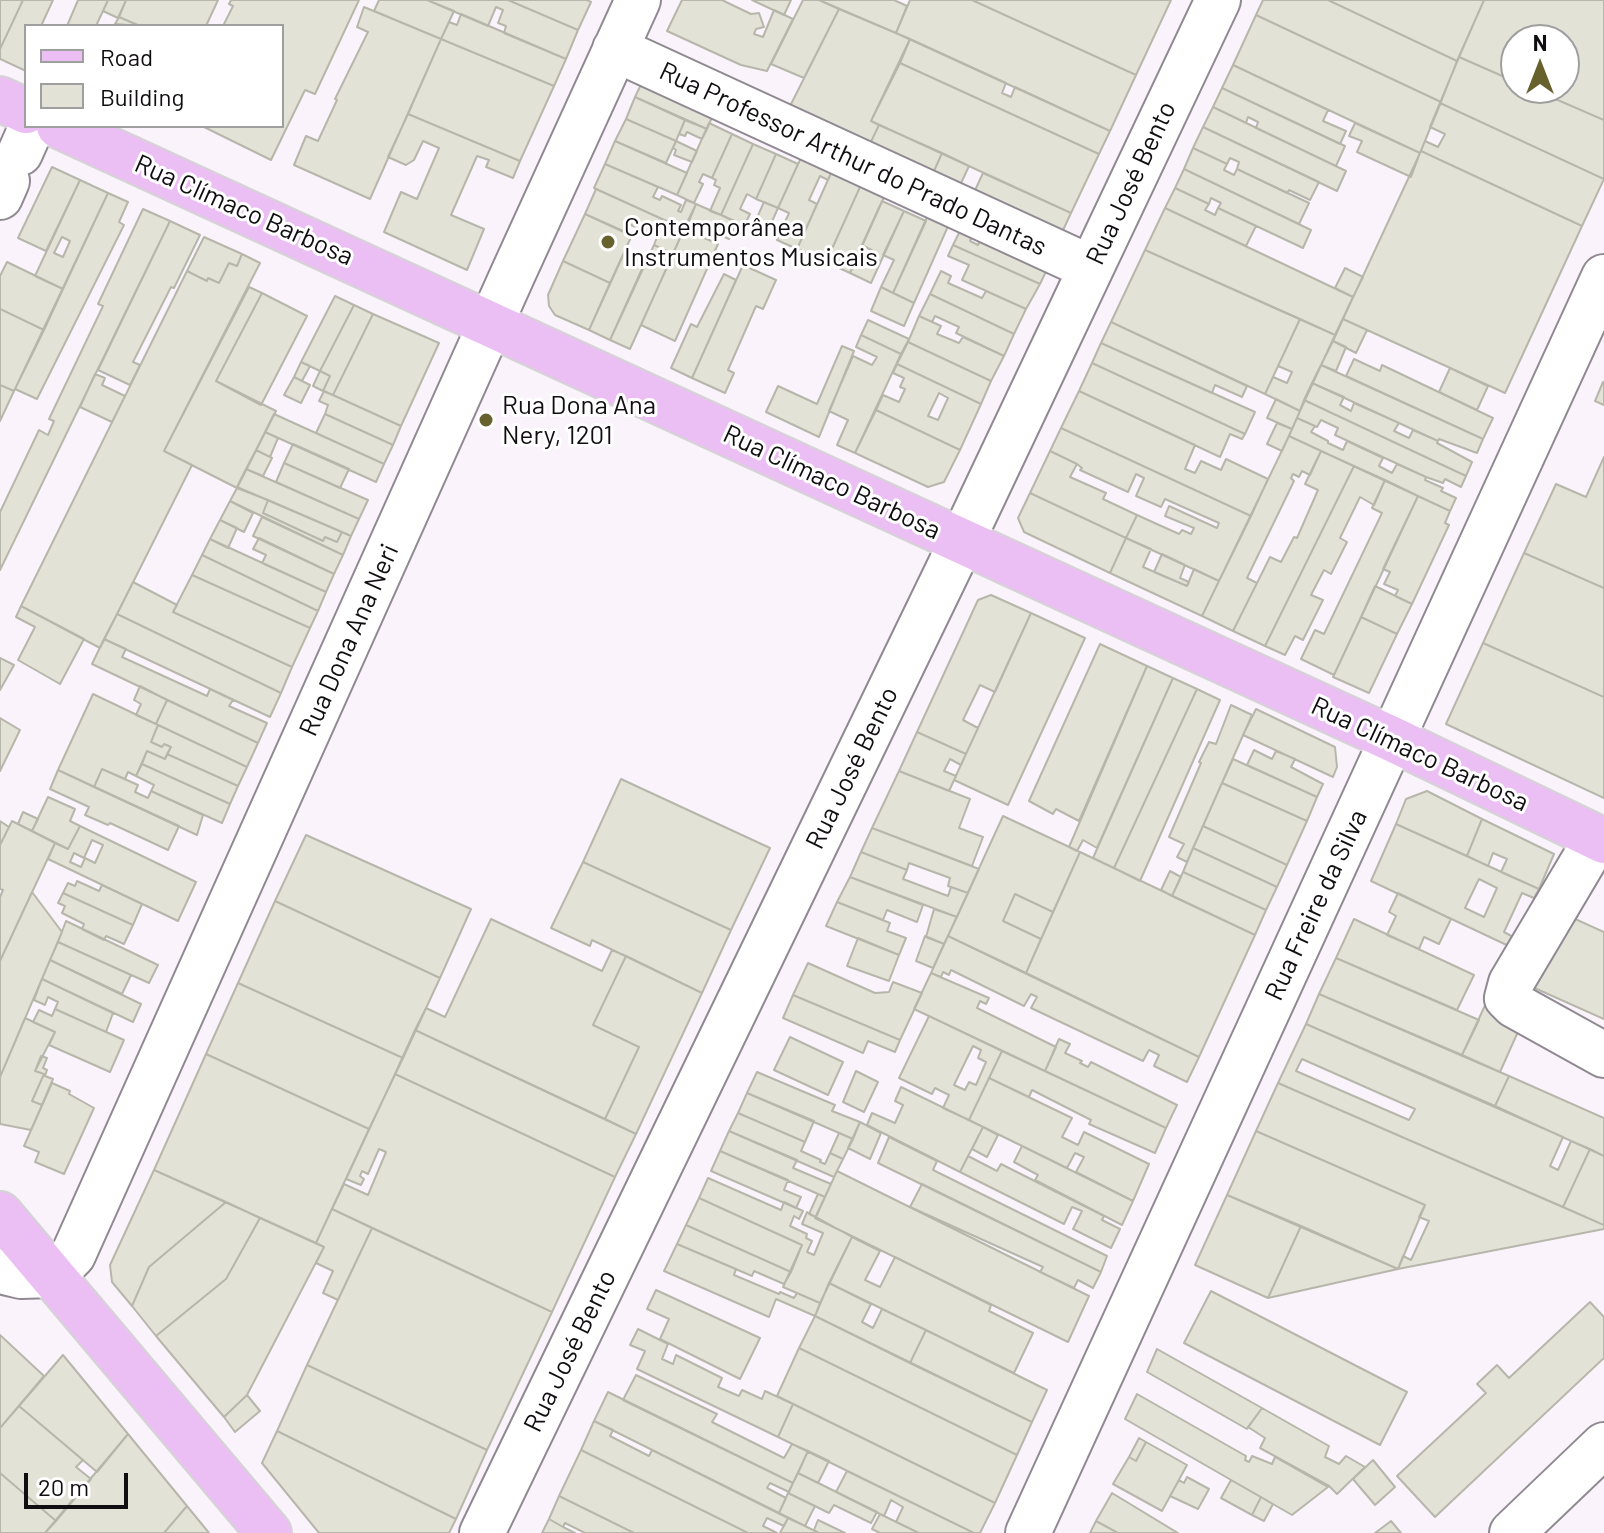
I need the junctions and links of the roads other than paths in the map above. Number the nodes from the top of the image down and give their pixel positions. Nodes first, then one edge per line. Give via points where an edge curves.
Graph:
1 (638, 0) edge
2 (1218, 0) edge
3 (615, 49) junction
4 (0, 99) edge
5 (24, 110) edge
6 (63, 128) edge
7 (1091, 268) junction
8 (1604, 277) edge
9 (491, 323) junction
10 (961, 543) junction
11 (1392, 739) junction
12 (1601, 840) edge
13 (1604, 1055) edge
14 (0, 1214) edge
15 (0, 1271) edge
16 (53, 1275) junction
17 (1604, 1445) edge
18 (269, 1533) edge
19 (482, 1533) edge
20 (1028, 1533) edge
21 (1512, 1533) edge

1 - 3 street, Rua Dona Ana Neri
2 - 7 street, Rua José Bento
3 - 7 street, Rua Professor Arthur do Prado Dantas
3 - 9 street, Rua Dona Ana Neri
4 - 5 main road
6 - 9 main road, Rua Clímaco Barbosa
7 - 10 street, Rua José Bento
8 - 11 street, Rua Freire da Silva
9 - 10 main road, Rua Clímaco Barbosa
9 - 16 street, Rua Dona Ana Neri via 83,1235
10 - 11 main road, Rua Clímaco Barbosa
10 - 19 street, Rua José Bento
11 - 12 main road, Rua Clímaco Barbosa
11 - 20 street, Rua Freire da Silva
12 - 13 street via 1511,983 1507,998
14 - 16 main road
15 - 16 street
16 - 18 main road
17 - 21 street

